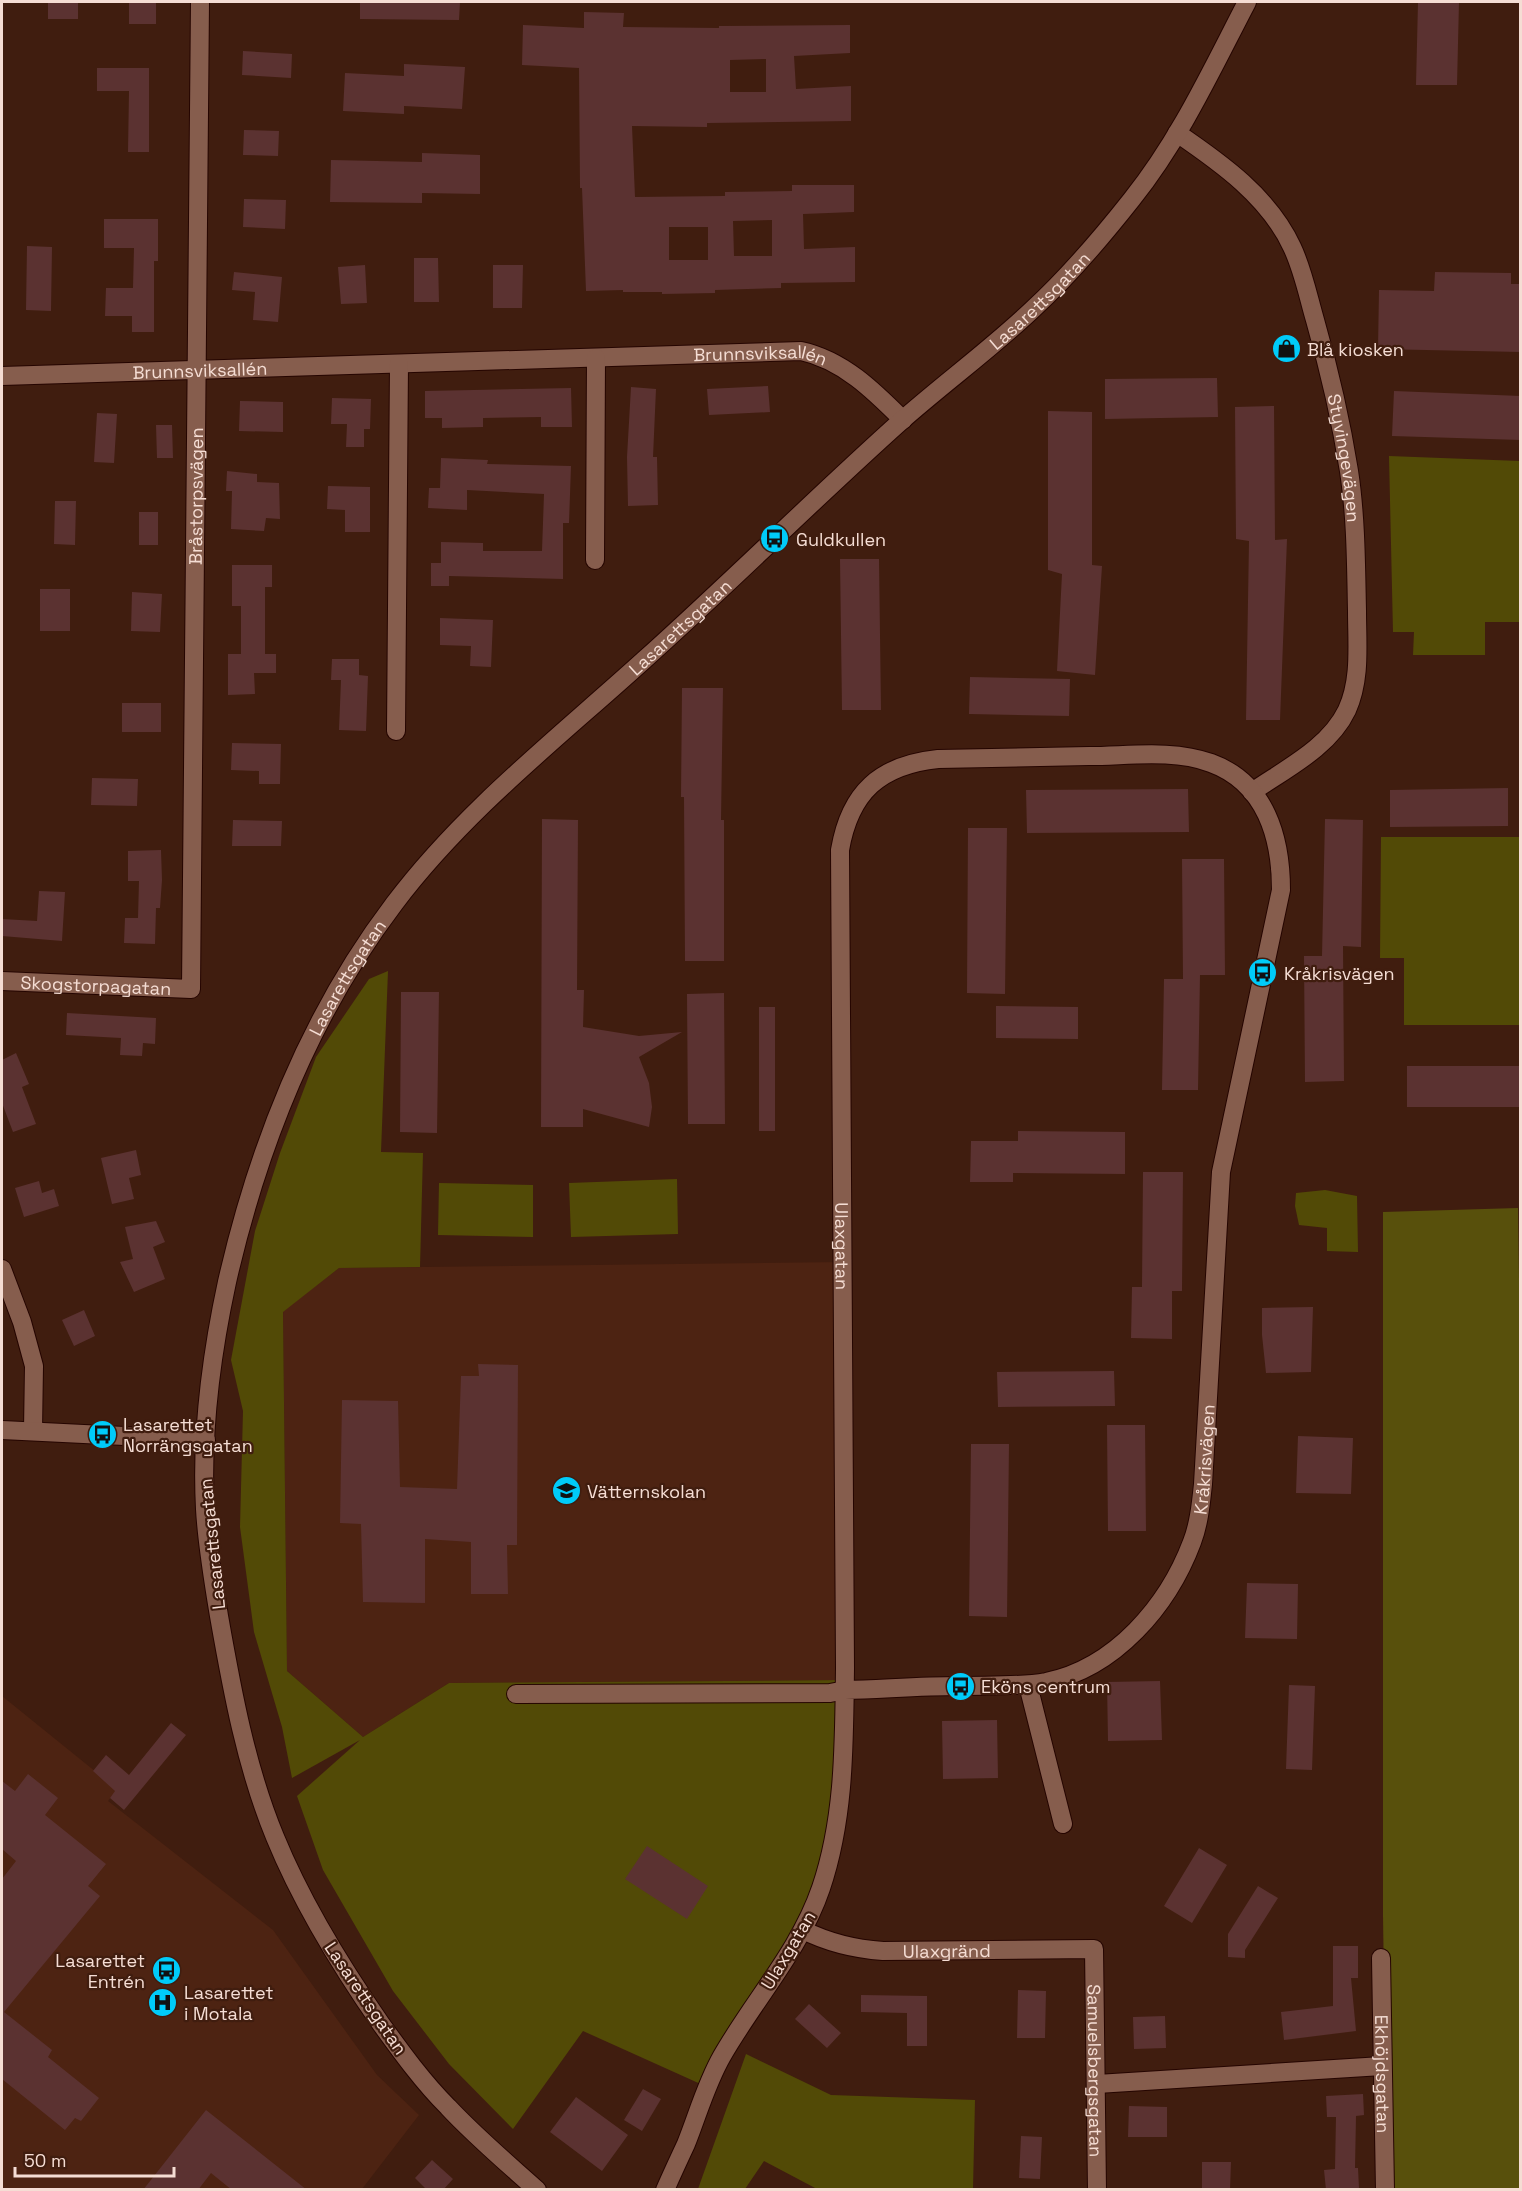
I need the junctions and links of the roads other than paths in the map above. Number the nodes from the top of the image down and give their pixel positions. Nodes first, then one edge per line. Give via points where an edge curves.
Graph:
1 (200, 2) edge
2 (1247, 2) edge
3 (1177, 133) junction
4 (596, 358) junction
5 (399, 364) junction
6 (196, 371) junction
7 (2, 376) edge
8 (903, 420) junction
9 (595, 560) dead end
10 (396, 731) dead end
11 (1252, 792) junction
12 (854, 806) joint
13 (2, 981) edge
14 (191, 989) joint
15 (2, 1269) edge
16 (2, 1430) edge
17 (33, 1430) junction
18 (206, 1440) junction
19 (1028, 1685) junction
20 (845, 1690) junction
21 (516, 1694) dead end
22 (1063, 1824) dead end
23 (803, 1930) junction
24 (1094, 1949) joint
25 (1381, 1958) dead end
26 (1382, 2066) junction
27 (1097, 2084) junction
28 (537, 2190) edge
29 (665, 2190) edge
30 (1097, 2190) edge
31 (1385, 2190) edge

1 - 6 street, Bråstorpsvägen
2 - 3 street, Lasarettsgatan
3 - 8 street, Lasarettsgatan via 1138,192 1064,279
3 - 11 street, Styvingevägen via 1212,157 1256,197 1292,246 1322,346 1349,471 1356,574 1355,686 1346,712 1325,740
4 - 5 street, Brunnsviksallén
4 - 8 street, Brunnsviksallén via 787,351 816,354 855,375
4 - 9 street
5 - 6 street, Brunnsviksallén
5 - 10 street
6 - 7 street, Brunnsviksallén
6 - 14 street, Bråstorpsvägen
8 - 18 street, Lasarettsgatan via 467,821 397,899 368,939 336,989 270,1130 236,1242 218,1324
11 - 12 street, Kråkrisvägen via 1226,770 1210,763 1164,755 938,759 916,761 890,772 869,787
11 - 19 street, Kråkrisvägen via 1275,833 1281,890 1221,1172 1203,1484 1193,1541 1160,1602 1132,1634 1088,1666
12 - 20 street, Ulaxgatan via 840,850
13 - 14 street, Skogstorpagatan
15 - 17 street via 34,1366
16 - 17 street
17 - 18 street
18 - 28 street, Lasarettsgatan via 208,1541 227,1661 264,1806 287,1865 335,1955 412,2065 445,2104
19 - 20 street, Kråkrisvägen
19 - 22 street
20 - 21 street
20 - 23 street, Ulaxgatan via 838,1823 822,1887
23 - 24 street, Ulaxgränd via 835,1944 884,1951
23 - 29 street, Ulaxgatan via 710,2079
24 - 27 street, Samuelsbergsgatan
25 - 26 street, Ekhöjdsgatan
26 - 27 street
26 - 31 street, Ekhöjdsgatan
27 - 30 street, Samuelsbergsgatan

